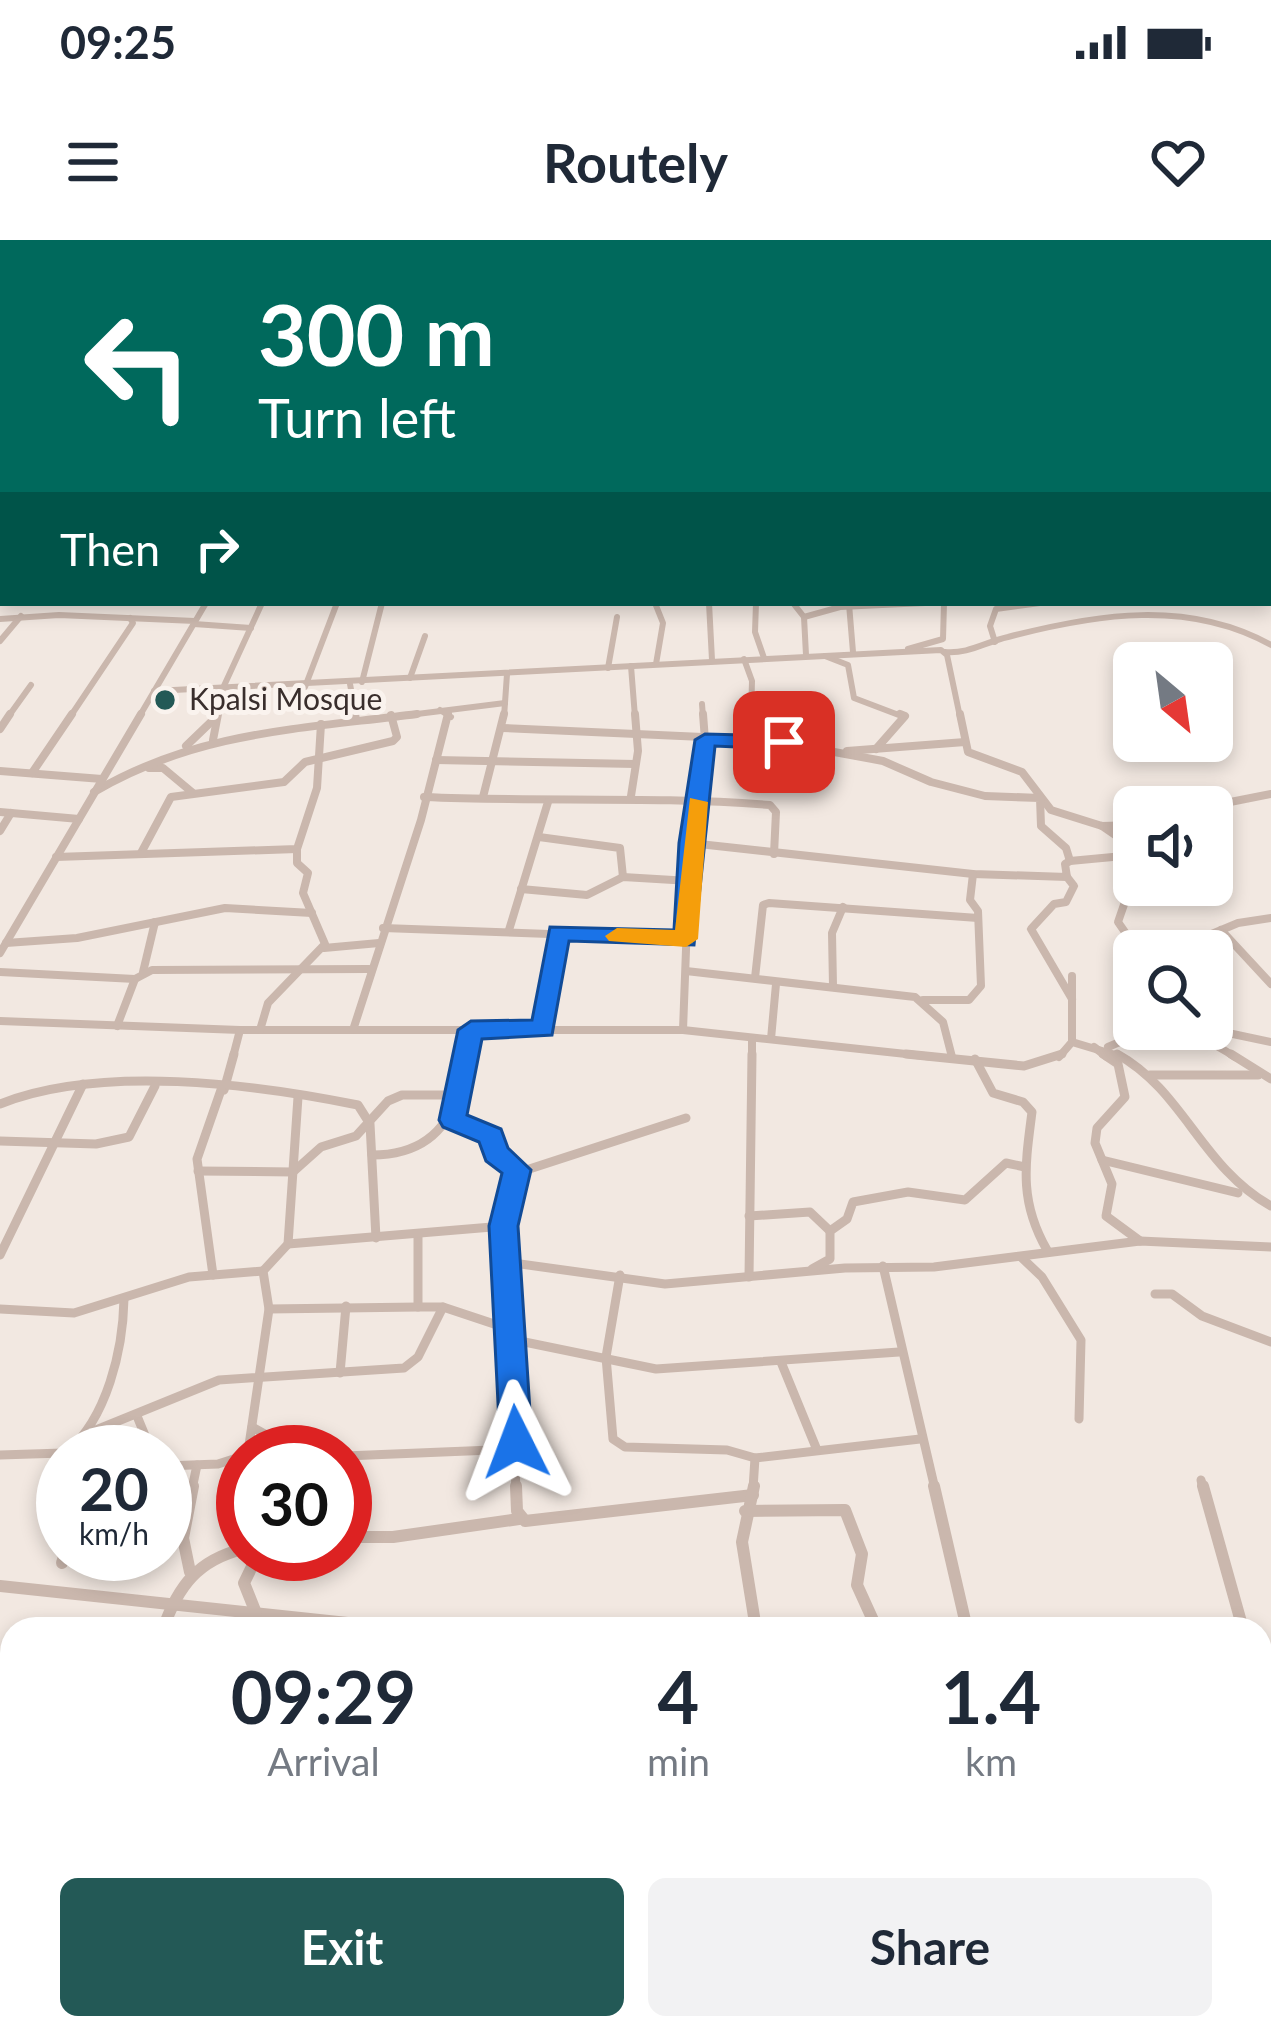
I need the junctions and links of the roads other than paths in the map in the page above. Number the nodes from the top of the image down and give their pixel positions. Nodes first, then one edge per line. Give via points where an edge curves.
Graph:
1 (204, 606) edge
2 (261, 606) edge
3 (336, 606) edge
4 (381, 606) edge
5 (656, 606) edge
6 (709, 606) edge
7 (756, 606) edge
8 (796, 606) edge
9 (849, 606) edge
10 (944, 606) edge
11 (1018, 606) edge
12 (1171, 606) edge
13 (1163, 614) junction
14 (21, 616) junction
15 (617, 617) dead end
16 (805, 617) junction
17 (135, 620) junction
18 (0, 621) edge
19 (194, 623) junction
20 (14, 624) junction
21 (250, 628) junction
22 (425, 636) dead end
23 (0, 641) edge
24 (995, 642) junction
25 (1271, 645) edge
26 (908, 649) junction
27 (853, 652) junction
28 (945, 652) junction
29 (820, 654) junction
30 (806, 655) junction
31 (764, 658) junction
32 (744, 659) junction
33 (712, 661) junction
34 (656, 664) junction
35 (631, 666) junction
36 (608, 668) junction
37 (507, 674) junction
38 (410, 678) junction
39 (362, 682) junction
40 (350, 684) junction
41 (31, 685) dead end
42 (304, 687) junction
43 (223, 688) junction
44 (154, 691) junction
45 (505, 703) junction
46 (701, 704) dead end
47 (440, 710) junction
48 (391, 716) junction
49 (356, 720) junction
50 (212, 721) junction
51 (321, 724) junction
52 (502, 728) junction
53 (0, 730) edge
54 (638, 730) junction
55 (213, 740) junction
56 (705, 740) junction
57 (751, 741) junction
58 (965, 742) junction
59 (876, 748) junction
60 (182, 750) junction
61 (842, 751) junction
62 (322, 757) junction
63 (436, 760) junction
64 (494, 761) junction
65 (635, 764) junction
66 (143, 768) junction
67 (0, 771) edge
68 (32, 773) junction
69 (102, 779) junction
70 (94, 792) junction
71 (193, 793) junction
72 (1271, 794) edge
73 (632, 796) junction
74 (424, 797) junction
75 (483, 797) junction
76 (1040, 798) junction
77 (698, 800) junction
78 (1233, 801) edge
79 (548, 802) junction
80 (5, 813) edge
81 (79, 819) junction
82 (1102, 826) junction
83 (1113, 826) edge
84 (0, 831) edge
85 (1113, 835) edge
86 (539, 837) junction
87 (690, 843) junction
88 (298, 849) junction
89 (141, 853) junction
90 (775, 854) junction
91 (1113, 854) edge
92 (56, 857) junction
93 (1070, 861) junction
94 (973, 874) junction
95 (622, 877) junction
96 (1067, 877) junction
97 (690, 881) junction
98 (521, 890) junction
99 (843, 907) junction
100 (312, 913) junction
101 (978, 918) junction
102 (1271, 918) edge
103 (155, 922) junction
104 (383, 928) junction
105 (509, 930) junction
106 (1221, 930) edge
107 (558, 933) junction
108 (686, 939) junction
109 (379, 943) junction
110 (1233, 943) edge
111 (3, 948) edge
112 (324, 948) junction
113 (369, 969) junction
114 (686, 971) junction
115 (0, 972) edge
116 (295, 972) junction
117 (139, 975) junction
118 (1072, 976) dead end
119 (755, 978) junction
120 (776, 984) junction
121 (1271, 984) edge
122 (833, 986) junction
123 (1072, 999) junction
124 (923, 1000) junction
125 (0, 1021) edge
126 (117, 1026) junction
127 (543, 1028) junction
128 (240, 1030) junction
129 (260, 1030) junction
130 (353, 1030) junction
131 (471, 1030) junction
132 (683, 1030) junction
133 (1233, 1034) edge
134 (752, 1039) junction
135 (771, 1040) junction
136 (1072, 1042) junction
137 (1271, 1042) edge
138 (1113, 1043) edge
139 (1090, 1044) junction
140 (1108, 1046) junction
141 (1222, 1050) edge
142 (952, 1057) junction
143 (975, 1059) junction
144 (1150, 1075) junction
145 (1258, 1076) junction
146 (1271, 1079) edge
147 (83, 1084) junction
148 (155, 1086) junction
149 (222, 1090) junction
150 (458, 1094) junction
151 (298, 1097) junction
152 (0, 1104) edge
153 (686, 1118) dead end
154 (452, 1120) junction
155 (370, 1124) junction
156 (0, 1141) edge
157 (49, 1145) junction
158 (372, 1156) junction
159 (1102, 1160) junction
160 (1025, 1167) junction
161 (517, 1170) junction
162 (198, 1172) junction
163 (292, 1172) junction
164 (1243, 1195) junction
165 (1271, 1207) edge
166 (749, 1216) junction
167 (504, 1226) junction
168 (830, 1231) junction
169 (418, 1234) junction
170 (376, 1238) junction
171 (1140, 1241) junction
172 (289, 1244) junction
173 (1271, 1247) edge
174 (1047, 1250) junction
175 (0, 1255) edge
176 (1019, 1256) junction
177 (506, 1262) junction
178 (883, 1266) junction
179 (263, 1271) junction
180 (806, 1272) junction
181 (213, 1275) junction
182 (620, 1275) junction
183 (749, 1277) junction
184 (1155, 1294) dead end
185 (124, 1299) junction
186 (346, 1306) junction
187 (418, 1306) junction
188 (443, 1306) junction
189 (0, 1309) edge
190 (268, 1309) junction
191 (510, 1334) junction
192 (1271, 1342) edge
193 (899, 1352) junction
194 (606, 1357) junction
195 (782, 1362) junction
196 (340, 1373) junction
197 (261, 1377) junction
198 (136, 1416) junction
199 (1079, 1419) dead end
200 (93, 1425) edge
201 (111, 1425) edge
202 (140, 1425) edge
203 (252, 1425) edge
204 (920, 1439) junction
205 (517, 1449) junction
206 (817, 1450) junction
207 (36, 1453) edge
208 (0, 1455) edge
209 (372, 1455) edge
210 (755, 1458) junction
211 (216, 1461) edge
212 (192, 1465) edge
213 (197, 1465) junction
214 (1201, 1480) dead end
215 (192, 1491) edge
216 (753, 1495) junction
217 (745, 1511) junction
218 (519, 1519) junction
219 (372, 1536) edge
220 (185, 1581) edge
221 (245, 1581) edge
222 (3, 1586) edge
223 (0, 1601) edge
224 (171, 1606) junction
225 (256, 1613) junction
226 (167, 1617) edge
227 (293, 1617) edge
228 (754, 1617) edge
229 (872, 1617) edge
230 (964, 1617) edge
231 (1240, 1617) edge

1 - 19 street
2 - 21 street
3 - 42 street
4 - 39 street
5 - 34 street
6 - 33 street
7 - 31 street
8 - 16 street
9 - 16 street
9 - 27 street
10 - 26 street via 943,639
11 - 24 street via 996,609
12 - 13 street
13 - 24 street
13 - 25 street via 1242,626
14 - 17 street
14 - 18 street
14 - 20 street
15 - 36 street
16 - 30 street
17 - 19 street
17 - 68 street
18 - 20 street
19 - 21 street
19 - 44 street
20 - 23 street
21 - 43 street
22 - 38 street
24 - 28 street via 975,653
26 - 27 street
26 - 28 street
27 - 29 street
28 - 58 street
29 - 30 street
29 - 59 street via 848,665 854,698 905,716
30 - 31 street
31 - 32 street
32 - 33 street
32 - 57 street via 752,681
33 - 34 street
34 - 35 street
35 - 36 street
35 - 54 street
36 - 37 street
37 - 38 street
37 - 45 street
38 - 39 street
39 - 40 street
40 - 42 street
40 - 49 street
41 - 53 street
42 - 43 street
43 - 44 street
43 - 50 street
44 - 69 street
45 - 47 street
45 - 52 street
46 - 56 street
47 - 48 street
47 - 63 street via 452,716
48 - 49 street
48 - 62 street via 393,741
49 - 51 street
50 - 55 street
50 - 60 street
51 - 55 street
51 - 62 street
52 - 54 street
52 - 64 street
54 - 56 street
54 - 65 street
55 - 60 street
56 - 57 street
56 - 77 street
57 - 61 street
58 - 59 street
58 - 76 street via 968,752 1022,772
59 - 61 street
60 - 66 street
61 - 76 street via 985,796
62 - 71 street via 284,782
62 - 88 street via 323,783
63 - 64 street
63 - 74 street
64 - 65 street
64 - 75 street
65 - 73 street
66 - 70 street
66 - 71 street via 164,768
67 - 68 street
68 - 69 street
69 - 70 street
70 - 81 street
71 - 89 street via 171,796
72 - 78 street
73 - 77 street
73 - 79 street
74 - 75 street
74 - 104 street
75 - 79 street
76 - 82 street via 1051,810
76 - 93 street via 1041,826
77 - 87 street
77 - 90 street via 774,806
79 - 86 street
80 - 81 street
80 - 84 street
81 - 92 street
82 - 83 street
82 - 85 street
86 - 95 street via 620,848
86 - 98 street
87 - 90 street
87 - 97 street
88 - 89 street
88 - 100 street
89 - 92 street
90 - 94 street
91 - 93 street
92 - 111 street
93 - 96 street
94 - 96 street
94 - 101 street
95 - 97 street
95 - 98 street via 580,897
96 - 123 street via 1074,886 1066,902 1031,929
97 - 108 street
98 - 105 street
99 - 101 street
99 - 119 street via 764,905
99 - 122 street via 832,933
100 - 103 street via 225,908
100 - 112 street
101 - 124 street via 976,997
102 - 106 street
103 - 111 street
103 - 117 street
104 - 105 street
104 - 109 street
105 - 107 street
107 - 108 street
107 - 127 street
108 - 114 street
109 - 112 street
109 - 113 street
110 - 121 street
112 - 116 street
113 - 116 street
113 - 130 street
114 - 119 street
114 - 132 street
115 - 117 street
116 - 117 street
116 - 129 street via 268,1003
117 - 126 street
118 - 123 street
119 - 120 street
120 - 122 street
120 - 135 street
122 - 124 street
123 - 136 street
124 - 142 street via 943,1022
125 - 126 street
126 - 128 street
127 - 131 street
127 - 132 street
128 - 129 street
128 - 149 street
129 - 130 street
130 - 131 street
131 - 150 street
132 - 134 street
133 - 137 street
134 - 135 street
134 - 166 street
135 - 142 street
136 - 139 street
136 - 143 street via 1045,1064
138 - 140 street
139 - 140 street
139 - 159 street via 1118,1064 1125,1097 1097,1128
140 - 144 street
141 - 145 street
142 - 143 street
143 - 160 street via 993,1093 1032,1112
144 - 145 street
144 - 164 street
145 - 146 street
147 - 148 street
147 - 152 street via 39,1087
147 - 157 street
148 - 149 street
148 - 157 street via 129,1137
149 - 151 street
149 - 162 street via 197,1151
150 - 154 street
150 - 155 street via 401,1095
151 - 155 street via 358,1105
151 - 163 street
153 - 161 street
154 - 158 street via 420,1146
154 - 161 street via 491,1136 496,1154
155 - 158 street
155 - 163 street via 321,1147
156 - 157 street
157 - 175 street
158 - 170 street
159 - 164 street via 1205,1178
159 - 171 street via 1112,1184 1106,1216
160 - 168 street via 1006,1163 964,1200 908,1192 853,1202 847,1220
160 - 174 street via 1030,1224
161 - 167 street
162 - 163 street
162 - 181 street
163 - 172 street
164 - 165 street
166 - 168 street via 810,1212
166 - 183 street
167 - 169 street
167 - 177 street
168 - 180 street via 830,1258
169 - 170 street
169 - 187 street
170 - 172 street
171 - 173 street
171 - 174 street
172 - 179 street
174 - 176 street
176 - 178 street
176 - 199 street via 1042,1277 1081,1340
177 - 182 street
177 - 191 street
178 - 180 street
178 - 193 street
179 - 181 street
179 - 190 street
180 - 183 street
181 - 185 street
182 - 183 street via 665,1284
182 - 194 street
184 - 192 street via 1172,1294 1202,1316
185 - 189 street via 74,1313
185 - 200 street
186 - 187 street
186 - 190 street
186 - 196 street
187 - 188 street
188 - 191 street
188 - 196 street via 406,1367 366,1377
190 - 197 street
191 - 194 street
191 - 205 street
193 - 195 street
193 - 204 street
194 - 195 street via 656,1369
194 - 210 street via 613,1439 642,1451 727,1450
195 - 206 street
196 - 197 street
197 - 198 street via 176,1388
197 - 203 street
198 - 201 street
198 - 202 street
204 - 206 street
204 - 230 street
205 - 209 street
205 - 218 street
206 - 210 street
207 - 208 street
210 - 216 street
211 - 213 street
212 - 213 street
213 - 215 street
214 - 231 street
216 - 217 street
216 - 218 street
217 - 228 street
217 - 229 street via 845,1510 862,1554 857,1585
218 - 219 street
220 - 224 street
221 - 225 street
222 - 223 street
222 - 224 street
224 - 225 street
224 - 226 street
225 - 227 street

